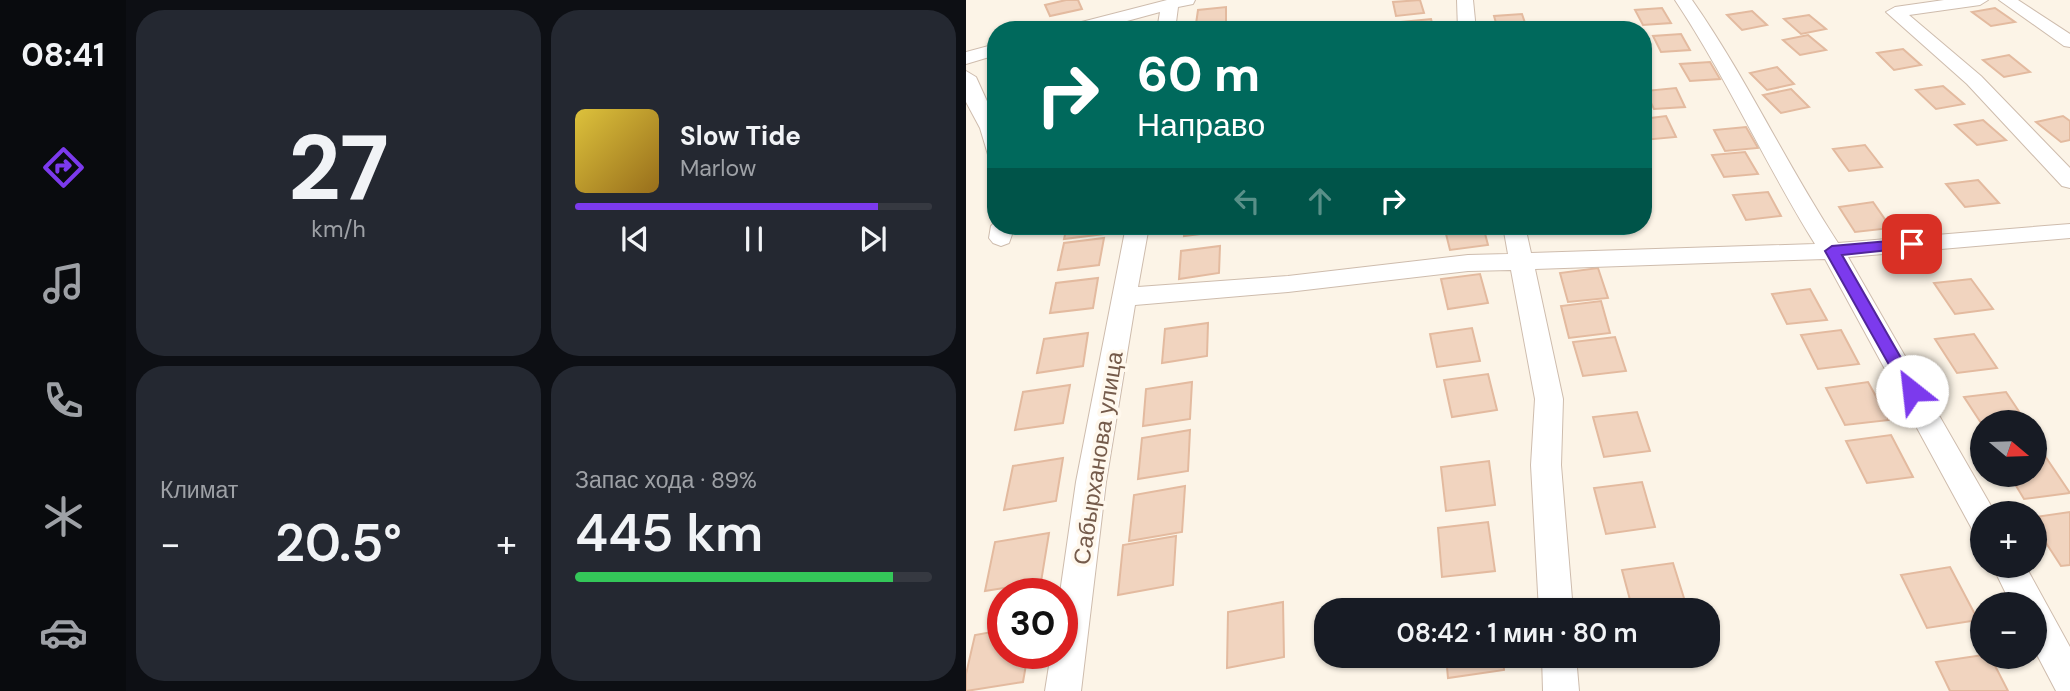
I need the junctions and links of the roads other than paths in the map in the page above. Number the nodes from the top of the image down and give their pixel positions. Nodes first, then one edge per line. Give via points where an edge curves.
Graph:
1 (1465, 0) edge
2 (1683, 0) edge
3 (1980, 0) edge
4 (2007, 0) edge
5 (1179, 2) edge
6 (1106, 21) edge
7 (1170, 21) edge
8 (1466, 21) edge
9 (2070, 42) edge
10 (987, 52) edge
11 (966, 58) edge
12 (966, 76) edge
13 (987, 124) edge
14 (2070, 181) edge
15 (2070, 231) edge
16 (1136, 235) edge
17 (1516, 235) edge
18 (1832, 251) junction
19 (1522, 261) junction
20 (1126, 297) junction
21 (1972, 501) edge
22 (1555, 598) edge
23 (2047, 639) edge
24 (1560, 668) edge
25 (2070, 682) edge
26 (1063, 691) edge
27 (1561, 691) edge

1 - 8 street
2 - 18 street
3 - 14 street via 1895,12 1974,80
4 - 9 street
5 - 6 street
5 - 7 street
10 - 11 street
12 - 13 street
15 - 18 street
16 - 20 street, Сабырханова улица
17 - 19 street
18 - 19 street
18 - 21 street
19 - 20 street
19 - 22 street via 1549,399 1546,465
20 - 26 street, Сабырханова улица via 1091,482
23 - 25 street
24 - 27 street

